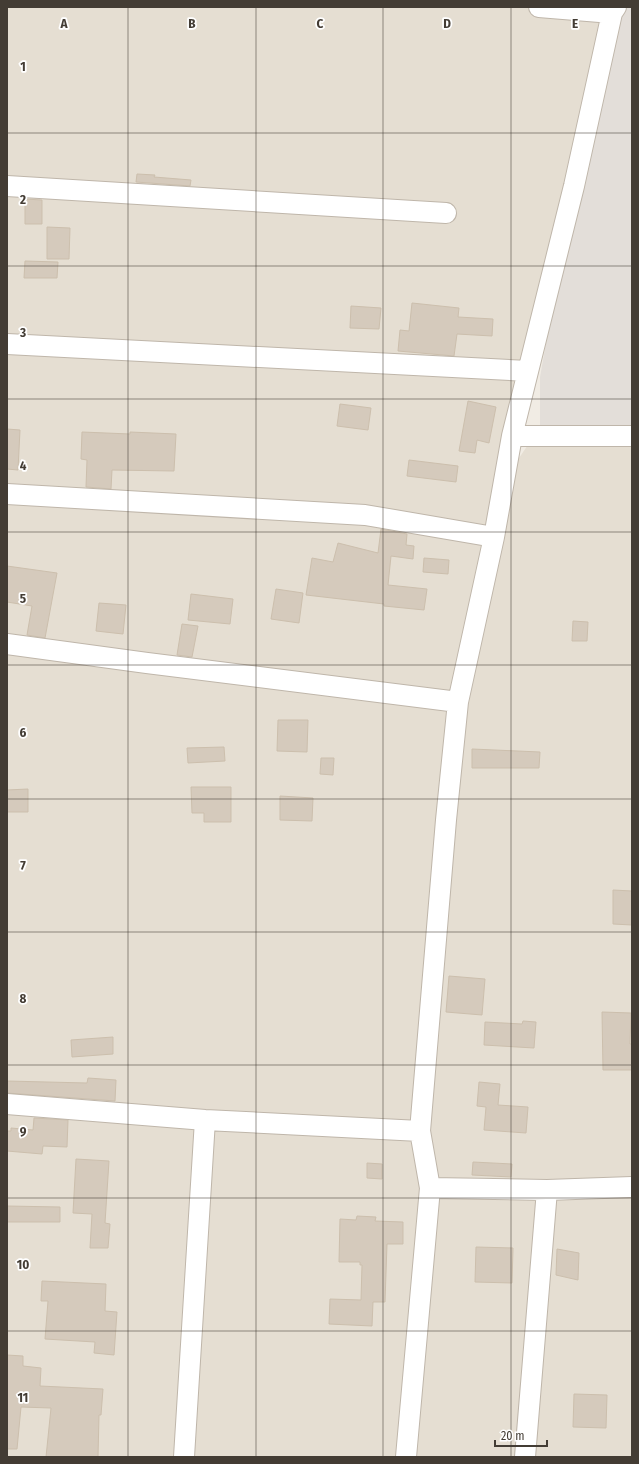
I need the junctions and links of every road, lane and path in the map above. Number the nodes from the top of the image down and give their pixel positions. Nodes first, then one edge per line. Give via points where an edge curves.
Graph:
1 (539, 7) edge
2 (614, 10) edge
3 (7, 186) edge
4 (446, 213) dead end
5 (7, 344) edge
6 (528, 371) junction
7 (512, 436) junction
8 (632, 436) edge
9 (7, 494) edge
10 (494, 537) junction
11 (7, 644) edge
12 (458, 702) junction
13 (7, 1104) edge
14 (205, 1120) junction
15 (420, 1131) junction
16 (632, 1187) edge
17 (430, 1188) junction
18 (547, 1190) junction
19 (184, 1457) edge
20 (406, 1457) edge
21 (525, 1457) edge

1 - 2 street
2 - 6 street
3 - 4 street
5 - 6 street
6 - 7 street
7 - 8 street
7 - 10 street
9 - 10 street via 365,515
10 - 12 street
11 - 12 street
12 - 15 street via 444,836
13 - 14 street
14 - 15 street
14 - 19 street
15 - 17 street
16 - 18 street
17 - 18 street
17 - 20 street
18 - 21 street

